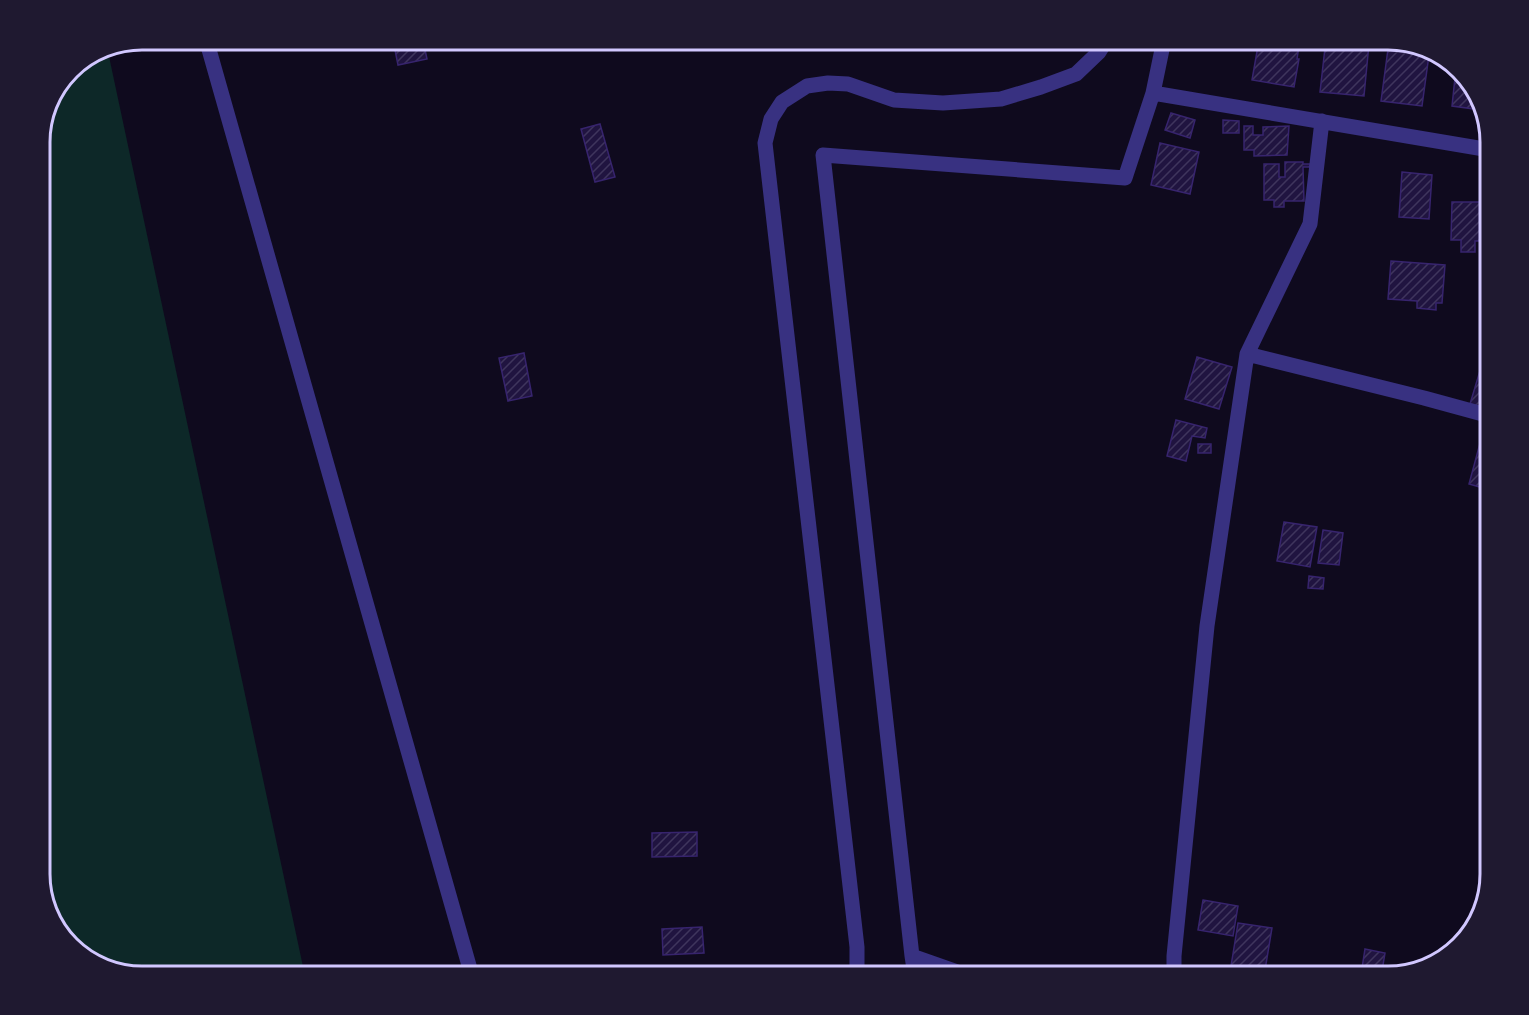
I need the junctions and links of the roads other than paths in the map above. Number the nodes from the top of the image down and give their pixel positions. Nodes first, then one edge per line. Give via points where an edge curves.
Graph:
1 (209, 50) edge
2 (1100, 50) edge
3 (1162, 50) edge
4 (1153, 93) junction
5 (1322, 121) junction
6 (1480, 148) edge
7 (1247, 354) junction
8 (1480, 413) edge
9 (912, 956) junction
10 (469, 965) edge
11 (857, 965) edge
12 (913, 965) edge
13 (938, 965) edge
14 (1174, 965) edge

1 - 10 street
2 - 11 street via 1076,74 1001,99 943,103 894,100 848,84 828,83 807,86 782,102 771,119 765,143
3 - 4 street
4 - 5 street
4 - 9 street via 1125,178 823,155
5 - 6 street
5 - 7 street via 1310,224
7 - 8 street
7 - 14 street via 1208,626
9 - 12 street
9 - 13 street

